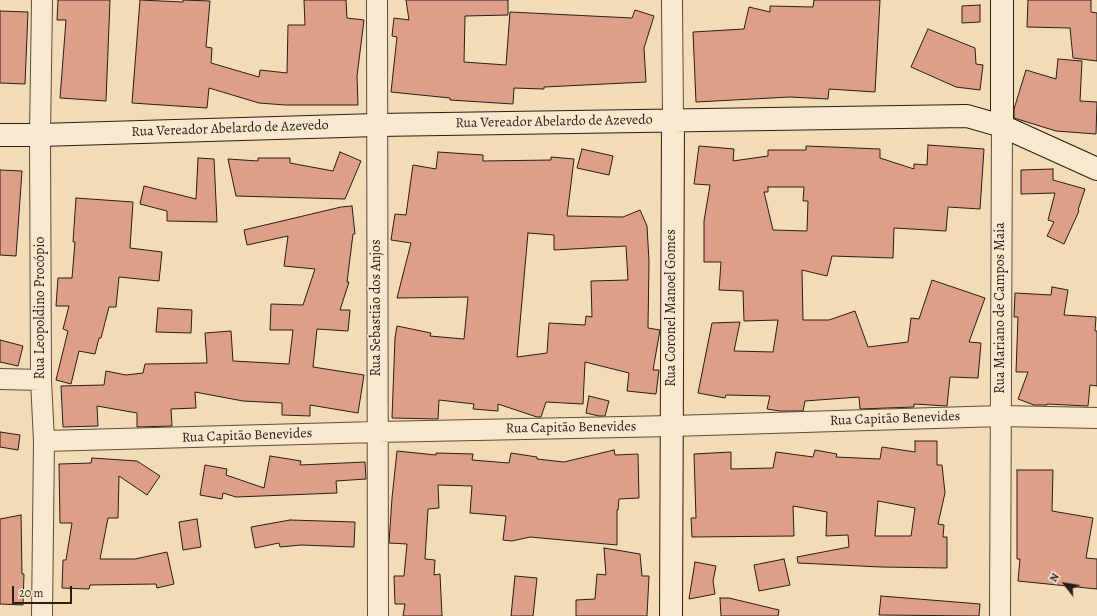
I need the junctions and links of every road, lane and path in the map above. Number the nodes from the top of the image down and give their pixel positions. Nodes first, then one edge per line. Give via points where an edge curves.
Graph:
1 (42, 0) edge
2 (377, 0) edge
3 (672, 0) edge
4 (1002, 0) edge
5 (673, 119) junction
6 (377, 125) junction
7 (1002, 126) junction
8 (0, 135) edge
9 (40, 135) junction
10 (1097, 169) edge
11 (0, 380) edge
12 (41, 380) junction
13 (1000, 416) junction
14 (1097, 418) edge
15 (672, 426) junction
16 (377, 432) junction
17 (44, 441) junction
18 (42, 616) edge
19 (378, 616) edge
20 (671, 616) edge
21 (1000, 616) edge

1 - 9 street, Rua Leopoldino Procópio
2 - 6 street, Rua Sebastião dos Anjos
3 - 5 street, Rua Coronel Manoel Gomes
4 - 7 street, Rua Mariano de Campos Maia
5 - 6 street, Rua Vereador Abelardo de Azevedo
5 - 7 street, Rua Vereador Abelardo de Azevedo via 967,116
5 - 15 street, Rua Coronel Manoel Gomes
6 - 9 street, Rua Vereador Abelardo de Azevedo
6 - 16 street, Rua Sebastião dos Anjos
7 - 10 street, Rua Vereador Abelardo de Azevedo
7 - 13 street, Rua Mariano de Campos Maia
8 - 9 street, Rua Vereador Abelardo de Azevedo
9 - 12 street, Rua Leopoldino Procópio
11 - 12 street
12 - 17 street, Rua Leopoldino Procópio
13 - 14 street, Rua Capitão Benevides
13 - 15 street, Rua Capitão Benevides
13 - 21 street, Rua Mariano de Campos Maia
15 - 16 street, Rua Capitão Benevides
15 - 20 street, Rua Coronel Manoel Gomes
16 - 17 street, Rua Capitão Benevides
16 - 19 street, Rua Sebastião dos Anjos
17 - 18 street, Rua Leopoldino Procópio

